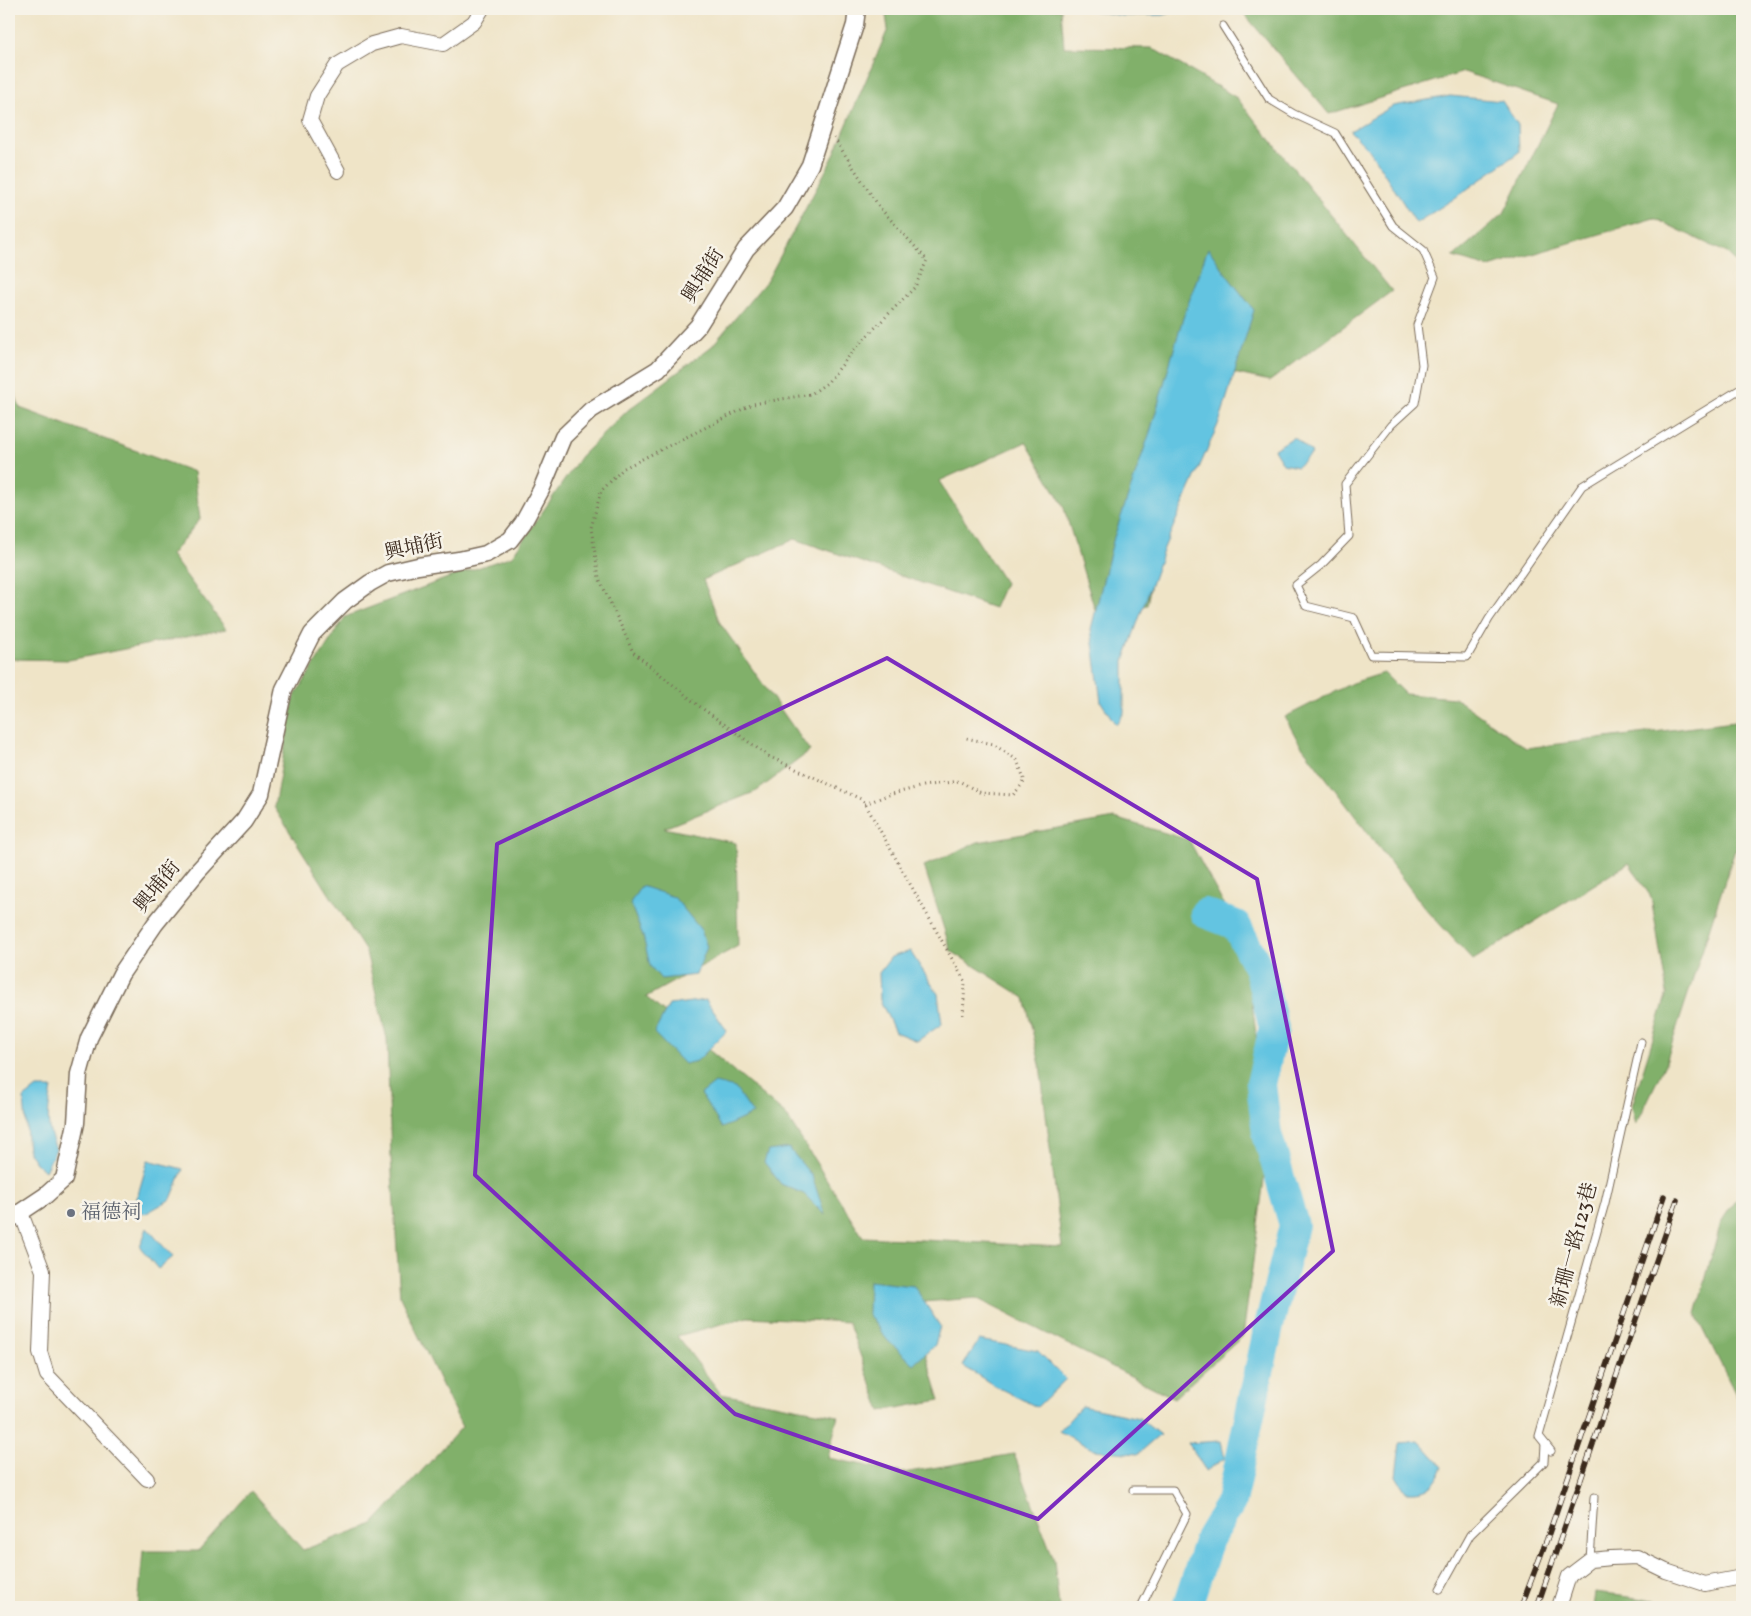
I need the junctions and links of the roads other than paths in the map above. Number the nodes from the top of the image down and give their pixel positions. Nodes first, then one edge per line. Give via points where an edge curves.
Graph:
1 (482, 9) edge
2 (857, 9) edge
3 (1223, 26) dead end
4 (338, 171) dead end
5 (1742, 388) edge
6 (1641, 1042) dead end
7 (15, 1217) edge
8 (1545, 1444) junction
9 (1551, 1451) dead end
10 (147, 1479) dead end
11 (1133, 1490) dead end
12 (1594, 1497) dead end
13 (1590, 1560) junction
14 (1742, 1577) edge
15 (1440, 1589) dead end
16 (1141, 1607) edge
17 (1559, 1607) edge

1 - 4 street via 474,22 443,44 401,36 372,44 337,65 317,96 310,120
2 - 7 street, 興埔街 via 855,26 810,165 786,208 746,249 698,326 658,369 591,410 563,436 524,523 510,540 486,554 388,573 345,601 312,634 284,689 261,794 244,821 155,924 121,974 89,1038 80,1074 76,1122 64,1179
3 - 5 lane via 1269,99 1335,133 1393,226 1423,250 1436,276 1417,325 1422,365 1415,403 1392,425 1345,484 1349,536 1296,585 1306,606 1354,618 1371,654 1467,657 1489,619 1582,486
6 - 8 lane, 新珊一路123巷 via 1605,1202 1539,1436
7 - 10 street via 43,1271 40,1352 47,1375
8 - 9 lane
8 - 15 lane via 1544,1462 1470,1535
11 - 16 lane via 1173,1490 1187,1514
12 - 13 lane
13 - 14 street via 1637,1557 1705,1584
13 - 17 street via 1569,1576

